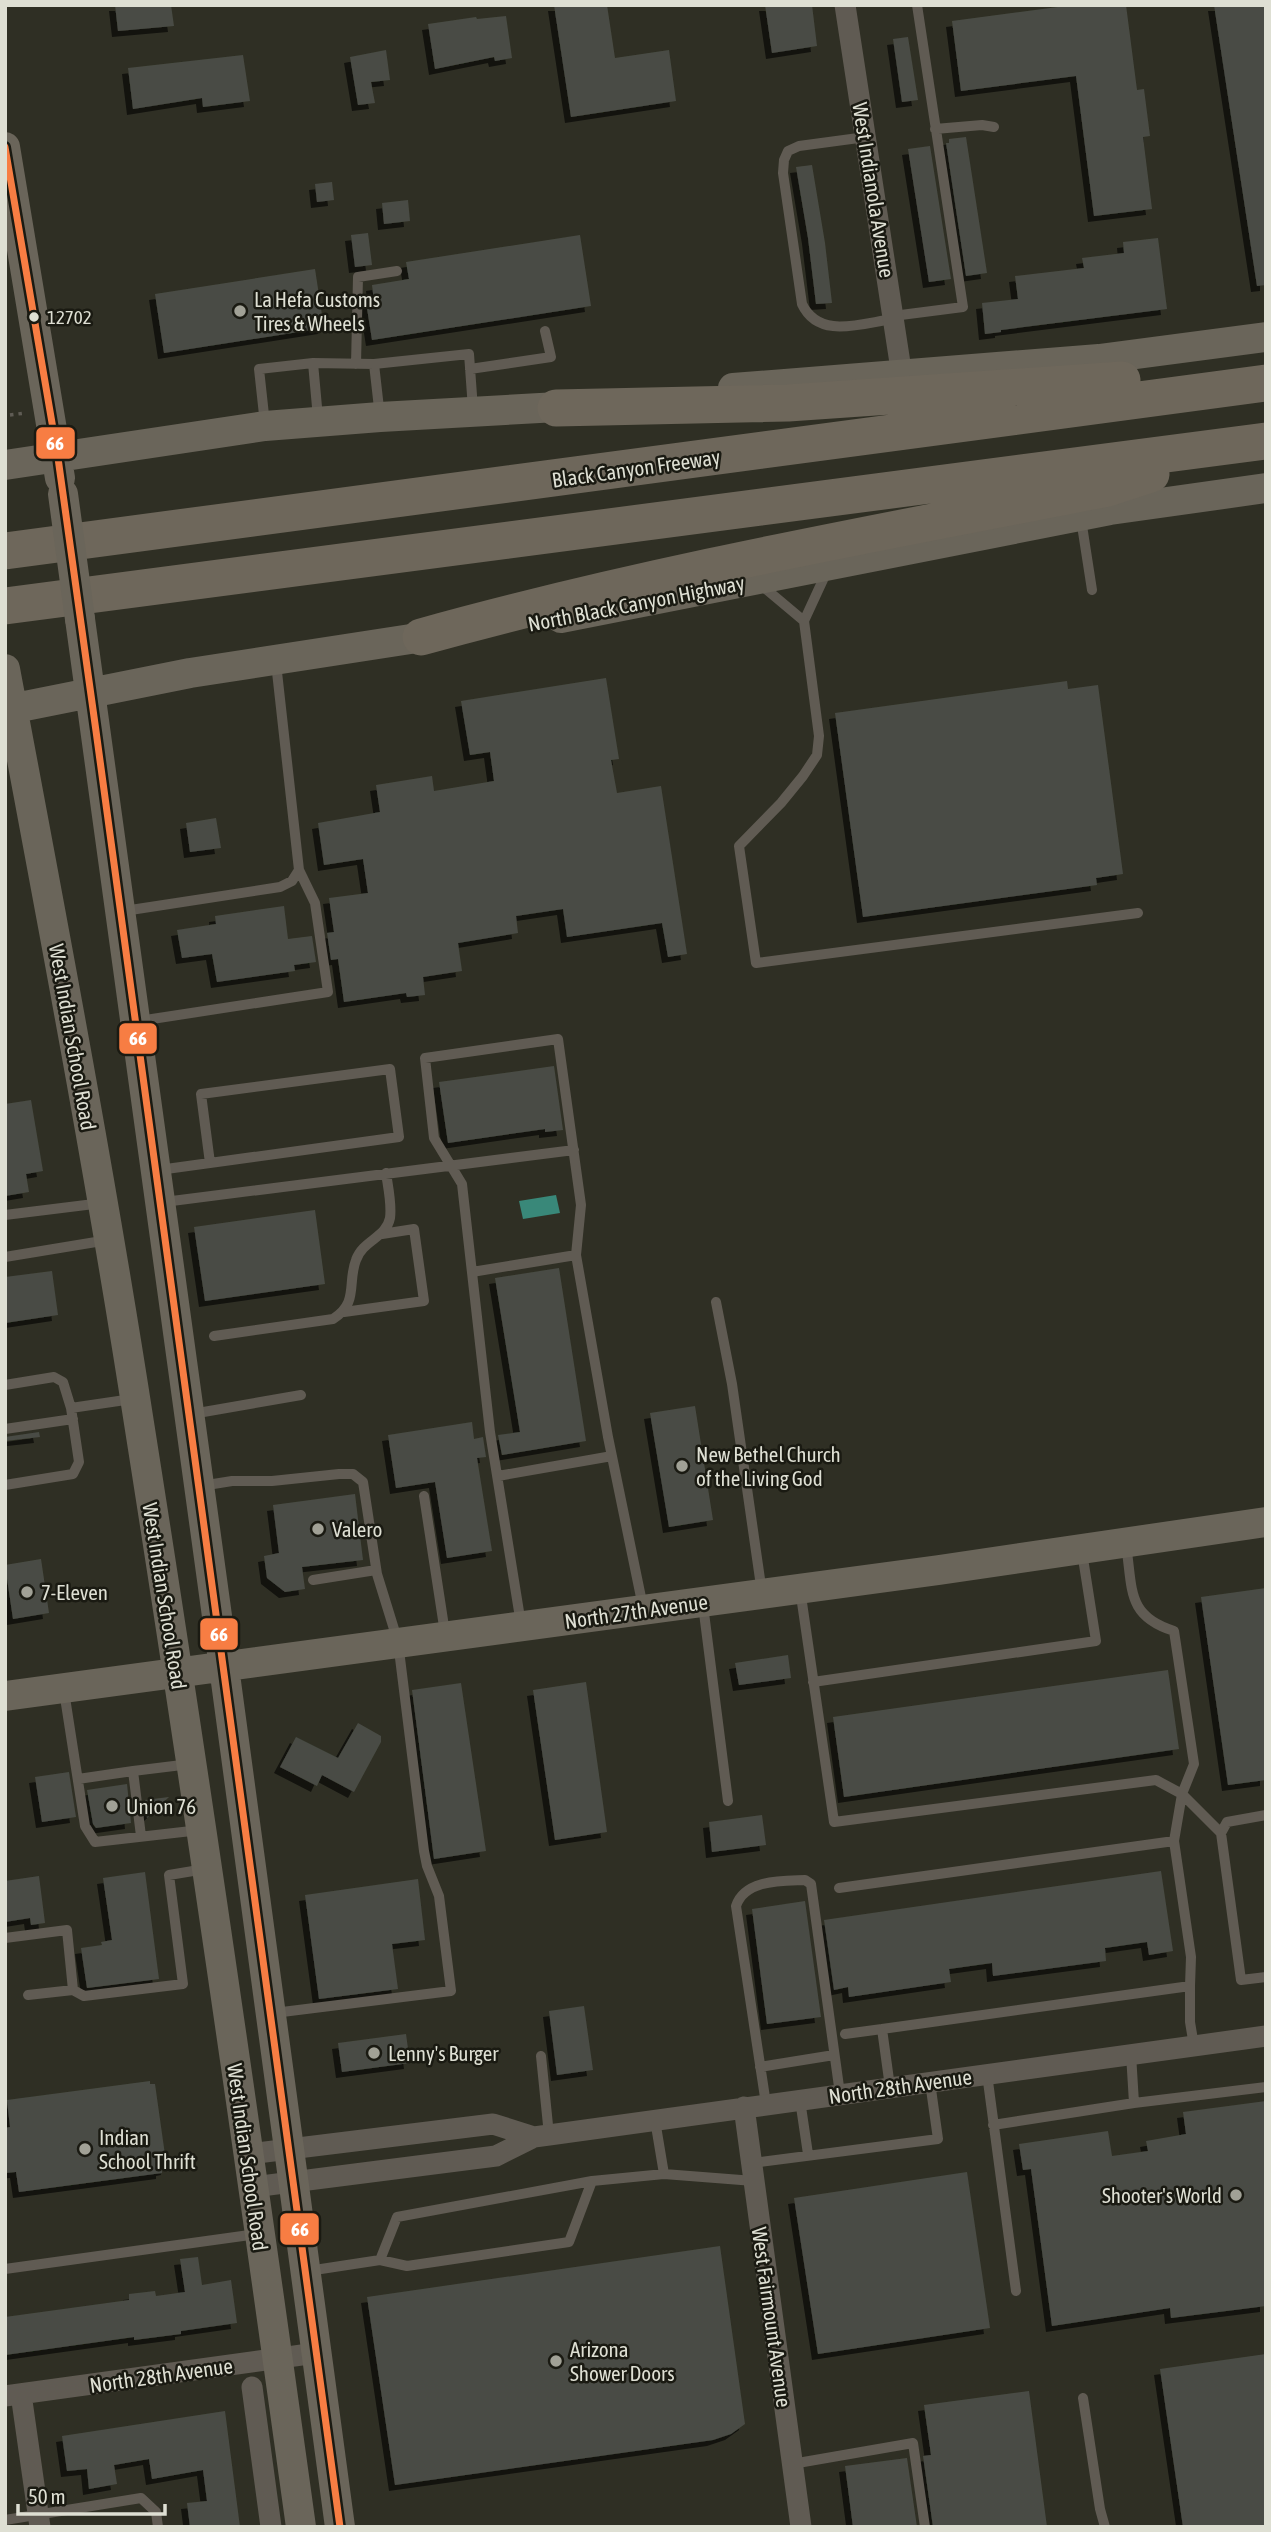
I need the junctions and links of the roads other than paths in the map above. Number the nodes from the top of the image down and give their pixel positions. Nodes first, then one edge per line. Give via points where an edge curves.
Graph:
1 (845, 5) edge
2 (917, 5) edge
3 (994, 127) dead end
4 (935, 129) junction
5 (866, 137) junction
6 (5, 147) edge
7 (397, 271) dead end
8 (893, 318) junction
9 (545, 331) dead end
10 (1266, 337) edge
11 (313, 363) junction
12 (356, 363) junction
13 (374, 364) junction
14 (470, 369) junction
15 (902, 376) junction
16 (1266, 383) edge
17 (1224, 388) junction
18 (1266, 404) edge
19 (556, 408) junction
20 (473, 412) junction
21 (380, 417) junction
22 (319, 421) junction
23 (265, 426) junction
24 (1255, 442) edge
25 (58, 458) junction
26 (5, 465) edge
27 (1266, 488) edge
28 (1081, 516) junction
29 (5, 551) edge
30 (830, 566) junction
31 (5, 572) edge
32 (755, 580) junction
33 (1092, 590) dead end
34 (5, 606) edge
35 (804, 621) junction
36 (421, 637) junction
37 (276, 660) junction
38 (5, 669) edge
39 (91, 693) junction
40 (9, 709) edge
41 (299, 870) junction
42 (121, 911) junction
43 (1138, 913) dead end
44 (136, 1022) junction
45 (574, 1150) junction
46 (210, 1163) junction
47 (451, 1165) junction
48 (156, 1171) junction
49 (386, 1173) junction
50 (102, 1203) junction
51 (161, 1203) junction
52 (5, 1215) edge
53 (382, 1234) junction
54 (108, 1240) junction
55 (576, 1255) junction
56 (5, 1257) edge
57 (472, 1272) junction
58 (716, 1302) dead end
59 (344, 1312) junction
60 (214, 1336) dead end
61 (5, 1385) edge
62 (301, 1395) dead end
63 (135, 1398) junction
64 (72, 1413) junction
65 (190, 1414) junction
66 (5, 1429) edge
67 (612, 1456) junction
68 (498, 1476) junction
69 (5, 1485) edge
70 (199, 1486) junction
71 (424, 1496) dead end
72 (1266, 1522) edge
73 (1125, 1542) junction
74 (1082, 1549) junction
75 (376, 1570) junction
76 (313, 1580) dead end
77 (800, 1589) junction
78 (762, 1594) junction
79 (702, 1602) junction
80 (643, 1610) junction
81 (522, 1626) junction
82 (445, 1636) junction
83 (398, 1642) junction
84 (225, 1667) junction
85 (177, 1674) junction
86 (814, 1682) junction
87 (64, 1689) junction
88 (5, 1696) edge
89 (190, 1764) junction
90 (133, 1771) junction
91 (78, 1779) junction
92 (1182, 1794) junction
93 (728, 1801) dead end
94 (1266, 1815) edge
95 (200, 1830) junction
96 (1221, 1833) junction
97 (141, 1836) junction
98 (1174, 1840) junction
99 (206, 1869) junction
100 (839, 1888) dead end
101 (5, 1938) edge
102 (1266, 1977) edge
103 (1190, 1986) junction
104 (73, 1990) junction
105 (28, 1995) dead end
106 (271, 2013) junction
107 (882, 2029) junction
108 (845, 2034) dead end
109 (1266, 2036) edge
110 (1194, 2046) junction
111 (1131, 2054) junction
112 (834, 2055) junction
113 (541, 2056) dead end
114 (760, 2067) junction
115 (987, 2074) junction
116 (930, 2082) junction
117 (890, 2087) junction
118 (1266, 2087) edge
119 (839, 2094) junction
120 (800, 2100) junction
121 (1134, 2103) junction
122 (766, 2104) junction
123 (744, 2107) junction
124 (655, 2120) junction
125 (993, 2125) junction
126 (542, 2136) junction
127 (289, 2149) junction
128 (249, 2154) junction
129 (808, 2154) junction
130 (753, 2172) junction
131 (664, 2174) junction
132 (592, 2181) junction
133 (293, 2182) junction
134 (253, 2187) junction
135 (260, 2234) junction
136 (380, 2260) junction
137 (5, 2269) edge
138 (305, 2271) junction
139 (1016, 2291) dead end
140 (316, 2353) junction
141 (277, 2358) junction
142 (251, 2387) dead end
143 (13, 2395) edge
144 (1083, 2398) dead end
145 (792, 2464) junction
146 (5, 2520) edge
147 (39, 2521) edge
148 (158, 2527) edge
149 (271, 2527) edge
150 (301, 2527) edge
151 (340, 2527) edge
152 (801, 2527) edge
153 (925, 2527) edge
154 (1105, 2527) edge

1 - 5 street, West Indianola Avenue
2 - 4 lane
3 - 4 lane
4 - 8 lane via 963,307
5 - 8 street, West Indianola Avenue
5 - 8 lane via 799,146 788,150 784,160 802,304 807,316 829,328
6 - 25 main road, West Indian School Road
7 - 12 lane via 358,277
8 - 15 street, West Indianola Avenue
9 - 14 lane via 551,357
10 - 15 main road via 1099,359
11 - 12 lane
11 - 22 lane
11 - 23 lane via 259,369
12 - 13 lane
13 - 14 lane via 469,354
13 - 21 lane
14 - 20 lane
15 - 19 main road via 662,394
16 - 17 highway, Black Canyon Freeway
17 - 19 highway via 1139,378 788,403
17 - 29 highway, Black Canyon Freeway
18 - 31 highway
19 - 20 main road
20 - 21 main road
21 - 22 main road
22 - 23 main road
23 - 25 main road
24 - 34 highway
24 - 36 highway via 1108,488 665,575
25 - 26 main road
25 - 39 main road, West Indian School Road, bridge
27 - 28 main road, North Black Canyon Highway
28 - 30 main road, North Black Canyon Highway
28 - 33 lane
30 - 32 main road, North Black Canyon Highway
30 - 35 lane
32 - 35 lane
32 - 36 main road, North Black Canyon Highway via 528,624
35 - 43 lane via 819,736 817,755 781,803 739,846 756,963
36 - 37 main road, North Black Canyon Highway
37 - 39 main road, North Black Canyon Highway
37 - 41 lane
38 - 40 main road, West Indian School Road
39 - 40 main road, North Black Canyon Highway
39 - 42 main road, West Indian School Road
40 - 50 main road, West Indian School Road
41 - 42 lane via 292,881 280,887
41 - 44 lane via 315,903 328,992
42 - 44 main road, West Indian School Road
44 - 48 main road, West Indian School Road
45 - 47 lane
45 - 47 lane via 558,1039 425,1058 434,1138
45 - 55 lane via 581,1205
46 - 46 lane via 399,1137 390,1069 201,1094
46 - 48 lane
47 - 49 lane
47 - 57 lane via 462,1184
48 - 51 main road, West Indian School Road
49 - 51 lane
49 - 53 lane via 390,1219
50 - 52 lane
50 - 54 main road, West Indian School Road
51 - 65 main road, West Indian School Road
53 - 59 lane via 364,1245 355,1261
53 - 59 lane via 414,1229 424,1301
54 - 56 lane
54 - 63 main road, West Indian School Road
55 - 57 lane
55 - 67 lane
57 - 68 lane
58 - 78 lane
59 - 60 lane via 334,1319
61 - 64 lane via 54,1377 66,1387
62 - 65 lane
63 - 64 lane
63 - 85 main road, West Indian School Road
64 - 66 lane
64 - 69 lane via 79,1462 74,1474
65 - 70 main road, West Indian School Road
67 - 68 lane
67 - 80 lane
68 - 81 lane
70 - 75 lane via 353,1474 365,1489
70 - 84 main road, West Indian School Road
71 - 82 lane
72 - 73 main road, North 27th Avenue
73 - 74 main road, North 27th Avenue
73 - 92 lane via 1141,1613 1150,1622 1174,1631 1195,1765
74 - 77 main road, North 27th Avenue
74 - 86 lane via 1096,1641
75 - 76 lane
75 - 83 lane
77 - 78 main road, North 27th Avenue
77 - 86 lane
78 - 79 main road, North 27th Avenue
79 - 80 main road, North 27th Avenue
79 - 93 lane
80 - 81 main road, North 27th Avenue
81 - 82 main road, North 27th Avenue
82 - 83 main road, North 27th Avenue
83 - 84 main road, North 27th Avenue
83 - 106 lane via 424,1852 439,1896 451,1990
84 - 85 main road, North 27th Avenue
84 - 106 main road, West Indian School Road
85 - 87 main road, North 27th Avenue
85 - 89 main road, West Indian School Road
86 - 92 lane via 834,1822 1156,1780
87 - 88 main road, North 27th Avenue
87 - 91 lane
89 - 90 lane
89 - 95 main road, West Indian School Road
90 - 91 lane
90 - 97 lane
91 - 97 lane via 85,1826 95,1842
92 - 96 lane
92 - 98 lane
94 - 96 lane via 1227,1822
95 - 97 lane
95 - 99 main road, West Indian School Road
96 - 102 lane via 1241,1980
98 - 100 lane
98 - 103 lane via 1191,1957
99 - 104 lane via 169,1875 183,1984 84,1996
99 - 128 main road, West Indian School Road
101 - 104 lane via 67,1930
103 - 107 lane
103 - 110 lane
104 - 105 lane
106 - 127 main road, West Indian School Road
107 - 108 lane
107 - 117 lane
109 - 110 street, North 28th Avenue
110 - 111 street, North 28th Avenue
111 - 115 street, North 28th Avenue
111 - 121 lane
112 - 114 lane
112 - 114 lane via 811,1884 805,1880 766,1883 742,1896 737,1906
112 - 119 lane
113 - 126 lane
114 - 122 lane
115 - 116 street, North 28th Avenue
115 - 125 lane
116 - 117 street, North 28th Avenue
116 - 129 lane via 938,2140
117 - 119 street, North 28th Avenue
118 - 121 lane
119 - 120 street, North 28th Avenue
120 - 122 street, North 28th Avenue
120 - 129 lane
121 - 125 lane
122 - 123 street, North 28th Avenue
123 - 124 street, North 28th Avenue
123 - 130 street, West Fairmount Avenue
124 - 126 street, North 28th Avenue
124 - 131 lane
125 - 139 lane
126 - 127 street, North 28th Avenue via 493,2124
126 - 133 street, North 28th Avenue via 496,2156
127 - 128 street, North 28th Avenue
127 - 133 main road, West Indian School Road
128 - 134 main road, West Indian School Road
129 - 130 lane
130 - 131 lane
130 - 145 street, West Fairmount Avenue
131 - 132 lane
132 - 136 lane via 397,2217
132 - 136 lane via 569,2242 407,2266
133 - 134 street, North 28th Avenue
133 - 138 main road, West Indian School Road
134 - 135 main road, West Indian School Road
135 - 137 lane
135 - 141 main road, West Indian School Road
136 - 138 lane
138 - 140 main road, West Indian School Road
140 - 141 street, North 28th Avenue
140 - 151 main road, West Indian School Road
141 - 143 street, North 28th Avenue
141 - 150 main road, West Indian School Road
142 - 149 street
143 - 147 street
144 - 154 lane
145 - 152 street, West Fairmount Avenue
145 - 153 lane via 913,2443
146 - 147 lane
147 - 148 lane via 141,2498 156,2512

